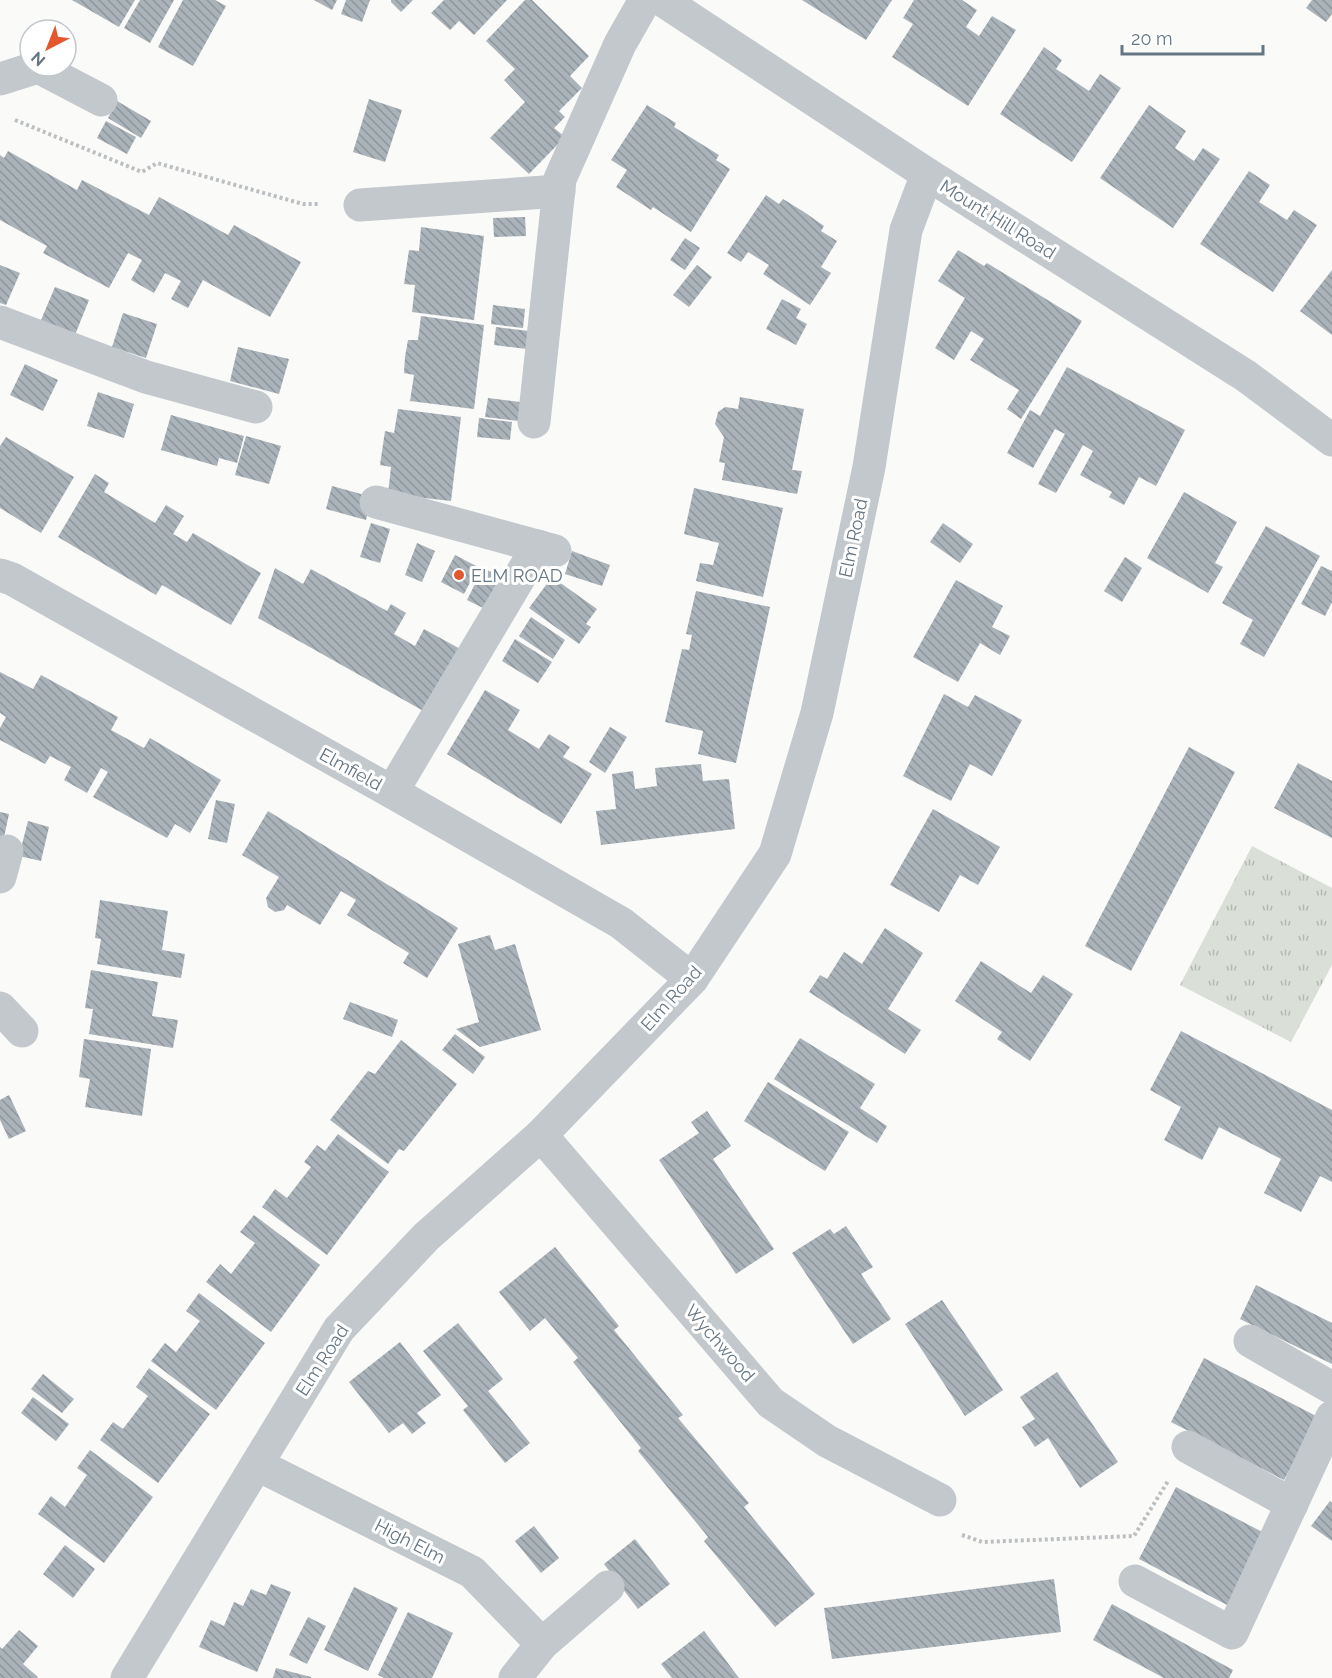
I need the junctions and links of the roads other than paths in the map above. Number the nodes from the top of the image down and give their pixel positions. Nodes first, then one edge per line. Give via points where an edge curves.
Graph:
1 (645, 0) edge
2 (662, 0) edge
3 (0, 79) edge
4 (101, 100) dead end
5 (927, 174) junction
6 (559, 192) junction
7 (360, 205) road end
8 (0, 322) edge
9 (256, 407) dead end
10 (534, 422) dead end
11 (1332, 440) edge
12 (376, 502) dead end
13 (0, 575) edge
14 (392, 792) junction
15 (692, 979) junction
16 (0, 1008) edge
17 (22, 1031) dead end
18 (541, 1135) junction
19 (1250, 1341) dead end
20 (1332, 1388) edge
21 (1332, 1418) edge
22 (1188, 1447) road end
23 (1325, 1454) edge
24 (258, 1464) junction
25 (940, 1500) road end
26 (1292, 1504) junction
27 (1136, 1581) dead end
28 (608, 1587) dead end
29 (542, 1644) junction
30 (127, 1678) edge
31 (515, 1678) edge

1 - 6 street via 620,44 560,179
2 - 5 street, Mount Hill Road
3 - 4 street via 38,67
5 - 11 street, Mount Hill Road via 1246,376
5 - 15 street, Elm Road via 906,230 868,467 813,724 775,854
6 - 7 street
6 - 10 street
8 - 9 street via 146,377
12 - 14 street via 547,548
13 - 14 street, Elmfield
14 - 15 street, Elmfield via 621,923
15 - 18 street, Elm Road
16 - 17 street
18 - 24 street, Elm Road via 426,1237 339,1329
18 - 25 street, Wychwood via 771,1403 827,1441
19 - 20 street
21 - 23 street
22 - 26 street
23 - 26 street
24 - 29 street, High Elm via 471,1572
24 - 30 street, Elm Road
26 - 27 street via 1232,1633
28 - 29 street
29 - 31 street

